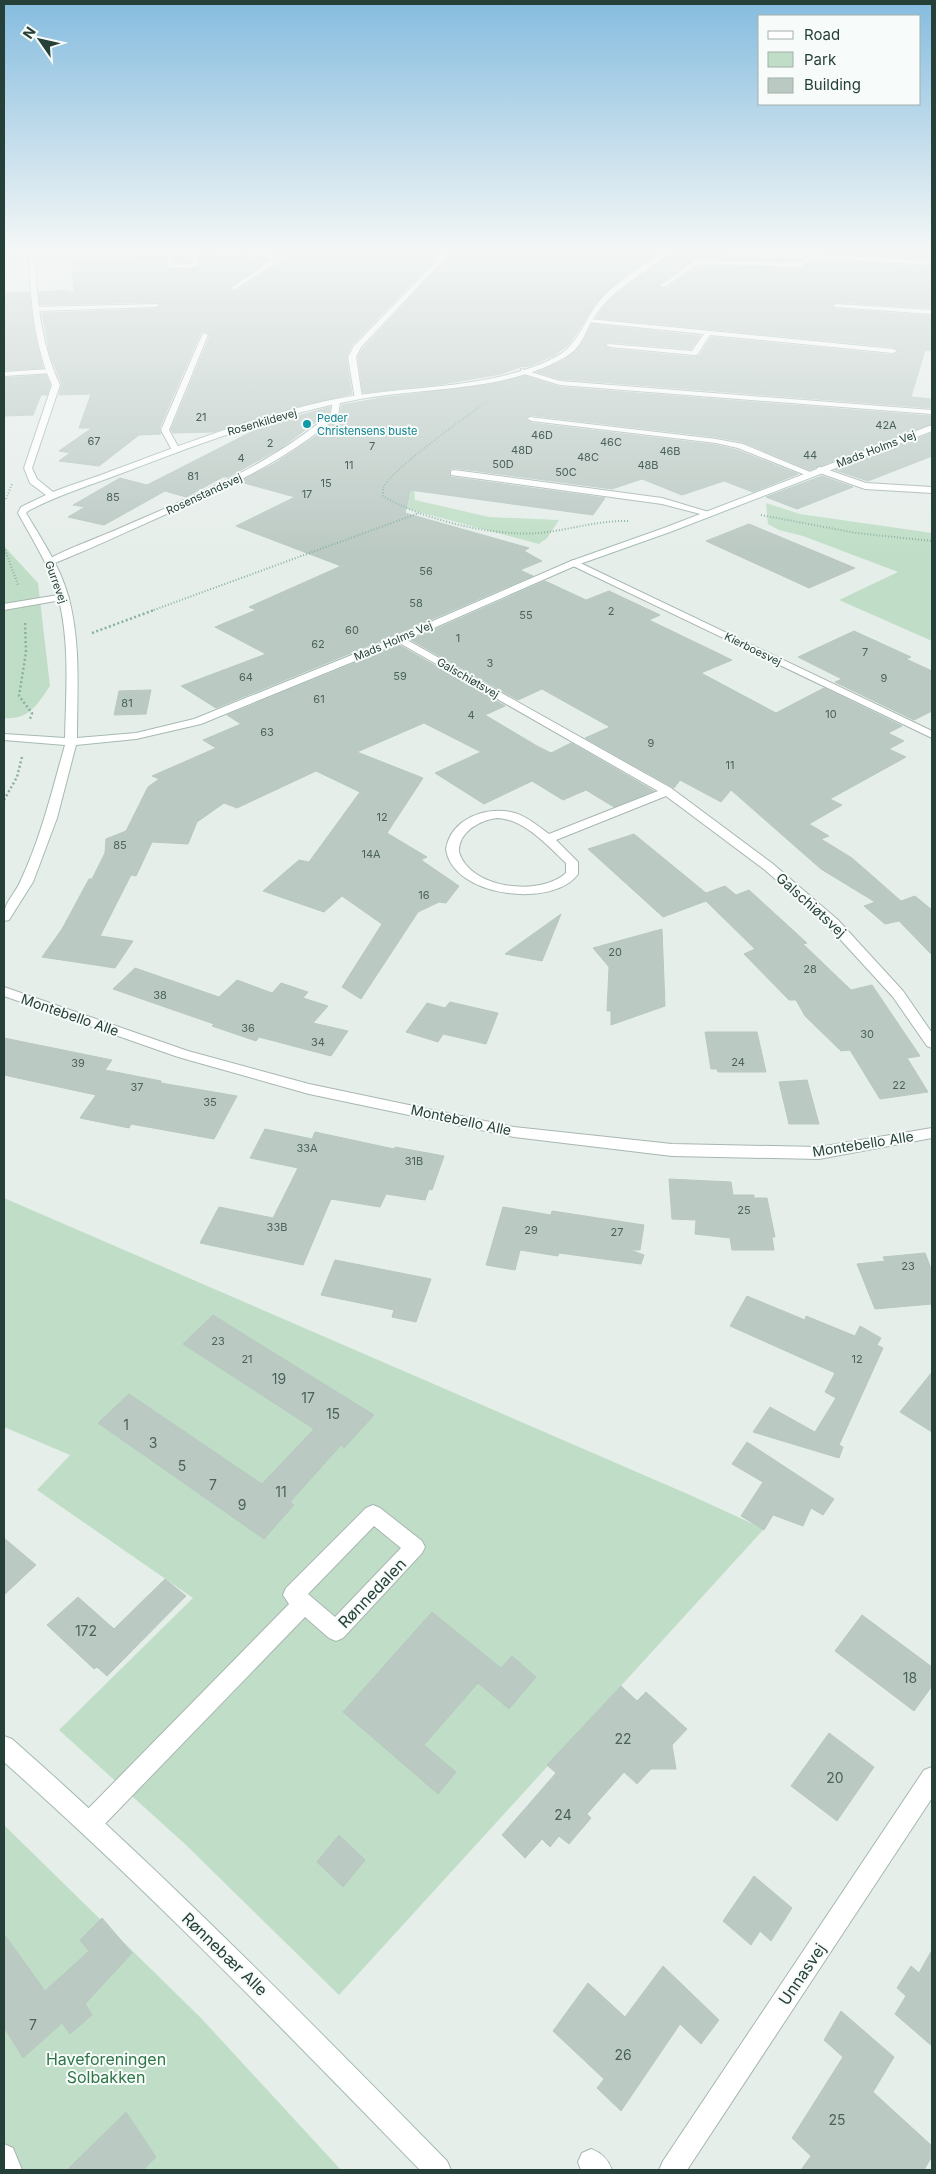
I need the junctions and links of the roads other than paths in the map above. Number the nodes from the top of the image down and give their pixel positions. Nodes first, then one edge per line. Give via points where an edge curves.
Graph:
1 (43, 351) edge
2 (198, 351) edge
3 (355, 351) edge
4 (570, 351) edge
5 (680, 351) edge
6 (695, 351) edge
7 (49, 371) junction
8 (524, 371) junction
9 (4, 374) edge
10 (358, 397) junction
11 (336, 402) junction
12 (932, 412) edge
13 (532, 419) dead end
14 (932, 428) edge
15 (176, 450) junction
16 (816, 472) junction
17 (454, 473) dead end
18 (932, 490) edge
19 (54, 496) junction
20 (708, 513) junction
21 (50, 562) junction
22 (574, 563) junction
23 (64, 597) junction
24 (4, 607) edge
25 (400, 639) junction
26 (932, 736) edge
27 (4, 737) edge
28 (71, 742) junction
29 (667, 791) junction
30 (548, 839) junction
31 (4, 917) edge
32 (4, 991) edge
33 (932, 1043) edge
34 (932, 1133) edge
35 (304, 1603) junction
36 (4, 1747) edge
37 (932, 1778) edge
38 (90, 1823) junction
39 (4, 2157) edge
40 (9, 2170) edge
41 (438, 2170) edge
42 (672, 2170) edge

1 - 7 street
2 - 15 street via 165,430
3 - 10 street via 352,357
4 - 8 street, Rosenkildevej
5 - 6 street
7 - 9 street
7 - 19 street via 56,385 28,468 34,483
8 - 10 street, Rosenkildevej via 462,385
8 - 12 street via 560,382
10 - 11 street, Rosenkildevej
11 - 15 street, Rosenkildevej via 220,434
11 - 21 street, Rosenstandsvej via 335,414 292,449 220,489
13 - 16 street, Mads Holms Vej via 732,444
14 - 16 street, Mads Holms Vej
15 - 19 street, Rosenkildevej
16 - 18 street, Mads Holms Vej via 865,486
16 - 20 street, Mads Holms Vej
17 - 20 street via 662,501
19 - 21 street, Gurrevej via 24,509 22,513
20 - 22 street, Mads Holms Vej
21 - 23 street, Gurrevej
22 - 25 street, Mads Holms Vej
22 - 26 street, Kierboesvej
23 - 24 street
23 - 28 street, Gurrevej via 72,639
25 - 28 street, Mads Holms Vej via 197,722 136,736
25 - 29 street, Galschiøtsvej
27 - 28 street, Mads Holms Vej
28 - 31 street, Gurrevej via 51,818 27,882
29 - 30 street
29 - 33 street, Galschiøtsvej via 769,867 833,923 898,994
30 - 30 street via 518,818 482,816 467,824 452,849 457,863 471,877 512,890 540,889 561,883 572,874 572,862
32 - 34 street, Montebello Alle via 183,1054 290,1084 514,1132 672,1150 819,1153
35 - 35 street, Rønnedalen via 336,1631 416,1547 372,1514 292,1595
35 - 38 street
36 - 38 street, Rønnebær Alle
37 - 42 street, Unnasvej
38 - 41 street, Rønnebær Alle via 252,1979
39 - 40 street

